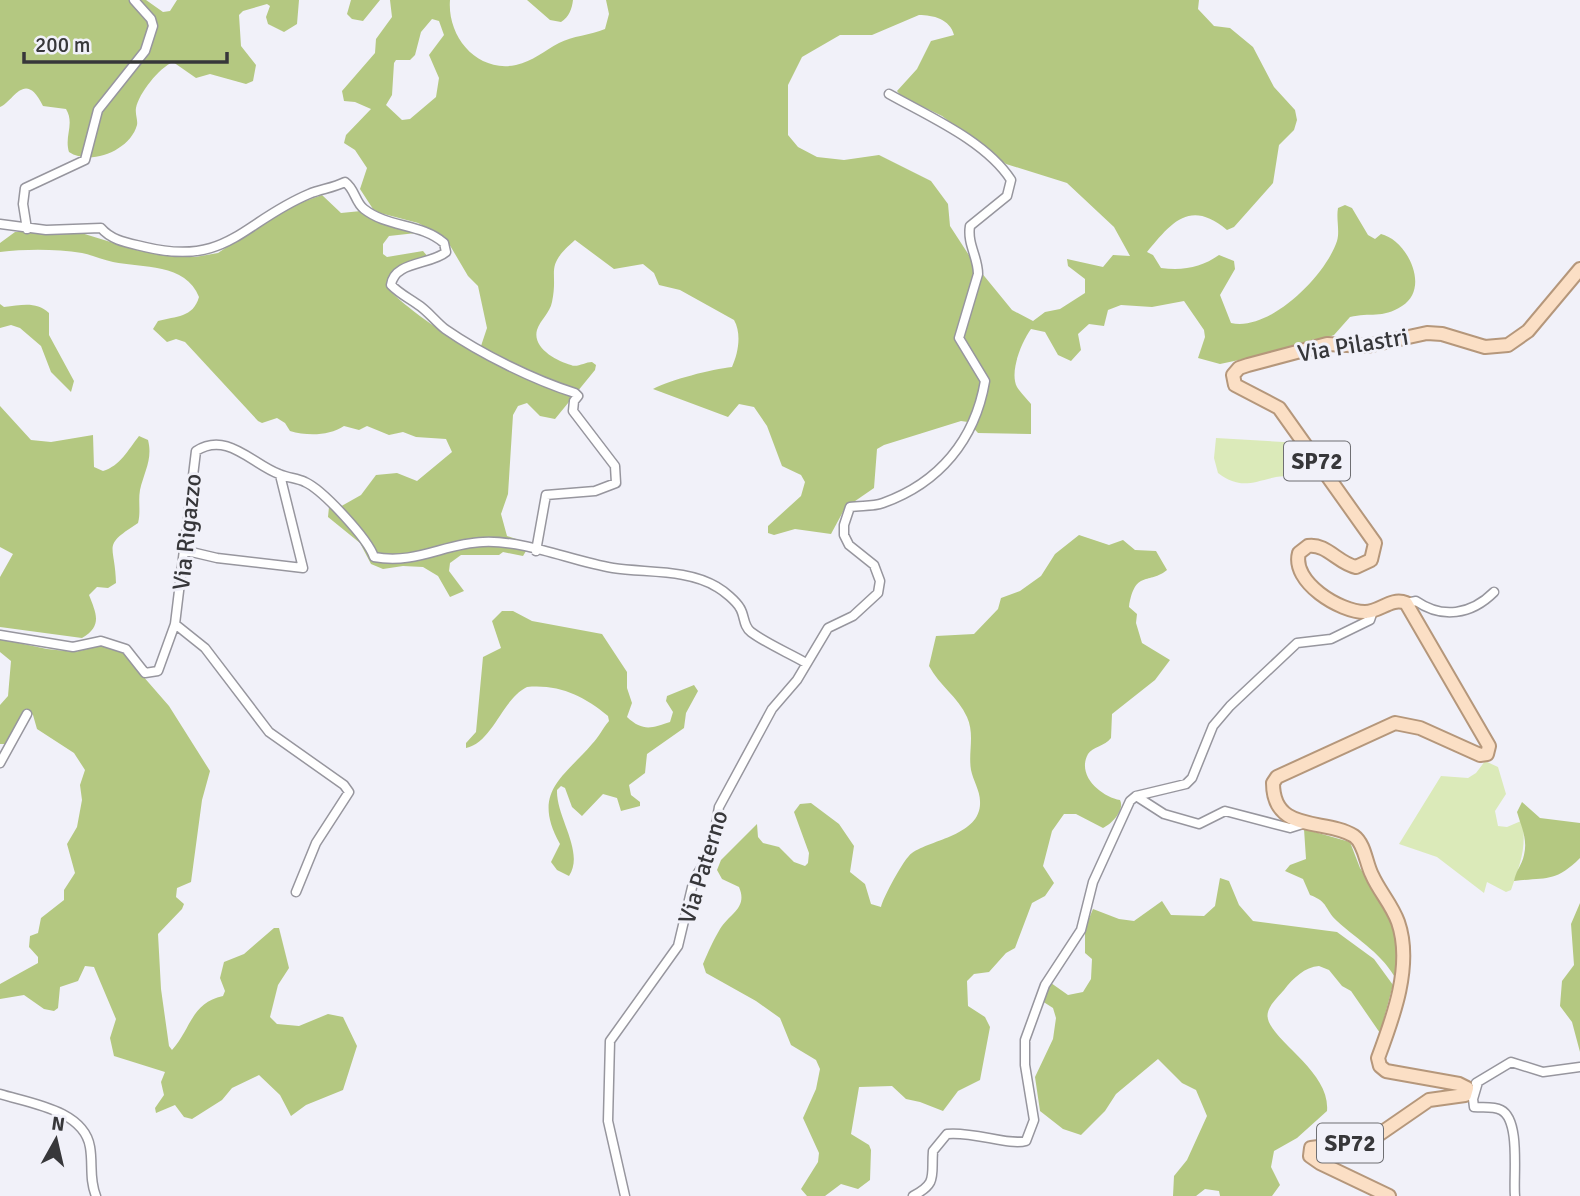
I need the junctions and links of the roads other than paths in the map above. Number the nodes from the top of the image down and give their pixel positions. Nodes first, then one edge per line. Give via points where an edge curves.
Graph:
1 (134, 0) edge
2 (888, 94) dead end
3 (0, 224) edge
4 (27, 229) junction
5 (1580, 269) edge
6 (280, 475) junction
7 (183, 550) junction
8 (536, 551) junction
9 (1494, 592) dead end
10 (1406, 603) junction
11 (1373, 611) junction
12 (175, 624) junction
13 (0, 635) edge
14 (806, 663) junction
15 (27, 714) dead end
16 (0, 763) edge
17 (1136, 796) junction
18 (1306, 823) junction
19 (296, 892) dead end
20 (1580, 1067) edge
21 (1473, 1085) junction
22 (0, 1094) edge
23 (96, 1196) edge
24 (625, 1196) edge
25 (913, 1196) edge
26 (1389, 1196) edge
27 (1515, 1196) edge

1 - 4 street via 153,26 145,51 98,110 85,160 25,188
2 - 14 street, Via Paterno via 941,121 986,153 1011,180 1007,196 970,226 978,274 958,338 985,381 973,423 934,477 882,504 850,507 846,513 844,535 849,545 874,565 881,587 861,611 828,628
3 - 4 street
4 - 8 street via 101,228 108,236 130,243 165,252 198,253 228,244 310,193 345,182 364,209 435,236 446,252 401,270 392,277 391,285 465,341 549,385 575,393 573,411 615,467 616,483 606,489 546,495
5 - 11 main road, Via Pilastri / SP72 via 1528,331 1508,345 1485,347 1427,333 1367,346 1327,344 1235,372 1235,385 1279,408 1375,543 1371,560 1356,567 1318,546 1308,546 1300,553 1300,569 1329,601
6 - 7 street, Via Rigazzo via 240,450 213,444 196,451
6 - 7 street via 303,568
6 - 8 street, Via Rigazzo via 309,484 369,543 374,557 390,560 431,555 483,542
7 - 12 street, Via Rigazzo
8 - 14 street, Via Rigazzo via 713,584 740,608 749,631
9 - 10 street via 1488,599 1441,614 1416,601
10 - 11 main road, Via Pilastri / SP72 via 1398,601
10 - 18 main road via 1489,746 1487,754 1473,753 1420,728 1389,725 1274,780 1282,811
11 - 17 street via 1370,620 1331,639 1297,643 1213,726 1186,784
12 - 13 street, Via Rigazzo via 161,668 153,674 145,673 126,649 101,641 73,647
12 - 19 street via 205,648 269,732 349,792 316,843
14 - 24 street, Via Paterno via 772,709 719,807 711,853 694,879 678,946 610,1041 608,1121
15 - 16 street
17 - 18 street via 1164,814 1199,824 1225,811 1290,828
17 - 25 street via 1093,881 1081,930 1045,985 1025,1040 1034,1121 1026,1141 947,1134 933,1151 929,1188
18 - 21 main road via 1359,840 1399,923 1400,987 1378,1058 1380,1066
20 - 21 street via 1544,1072 1511,1062
21 - 26 main road, SP72 via 1460,1098 1429,1100 1371,1140 1311,1148 1310,1156 1320,1163
21 - 27 street via 1474,1107 1498,1108 1510,1122
22 - 23 street via 54,1110 76,1124 89,1143 90,1180

